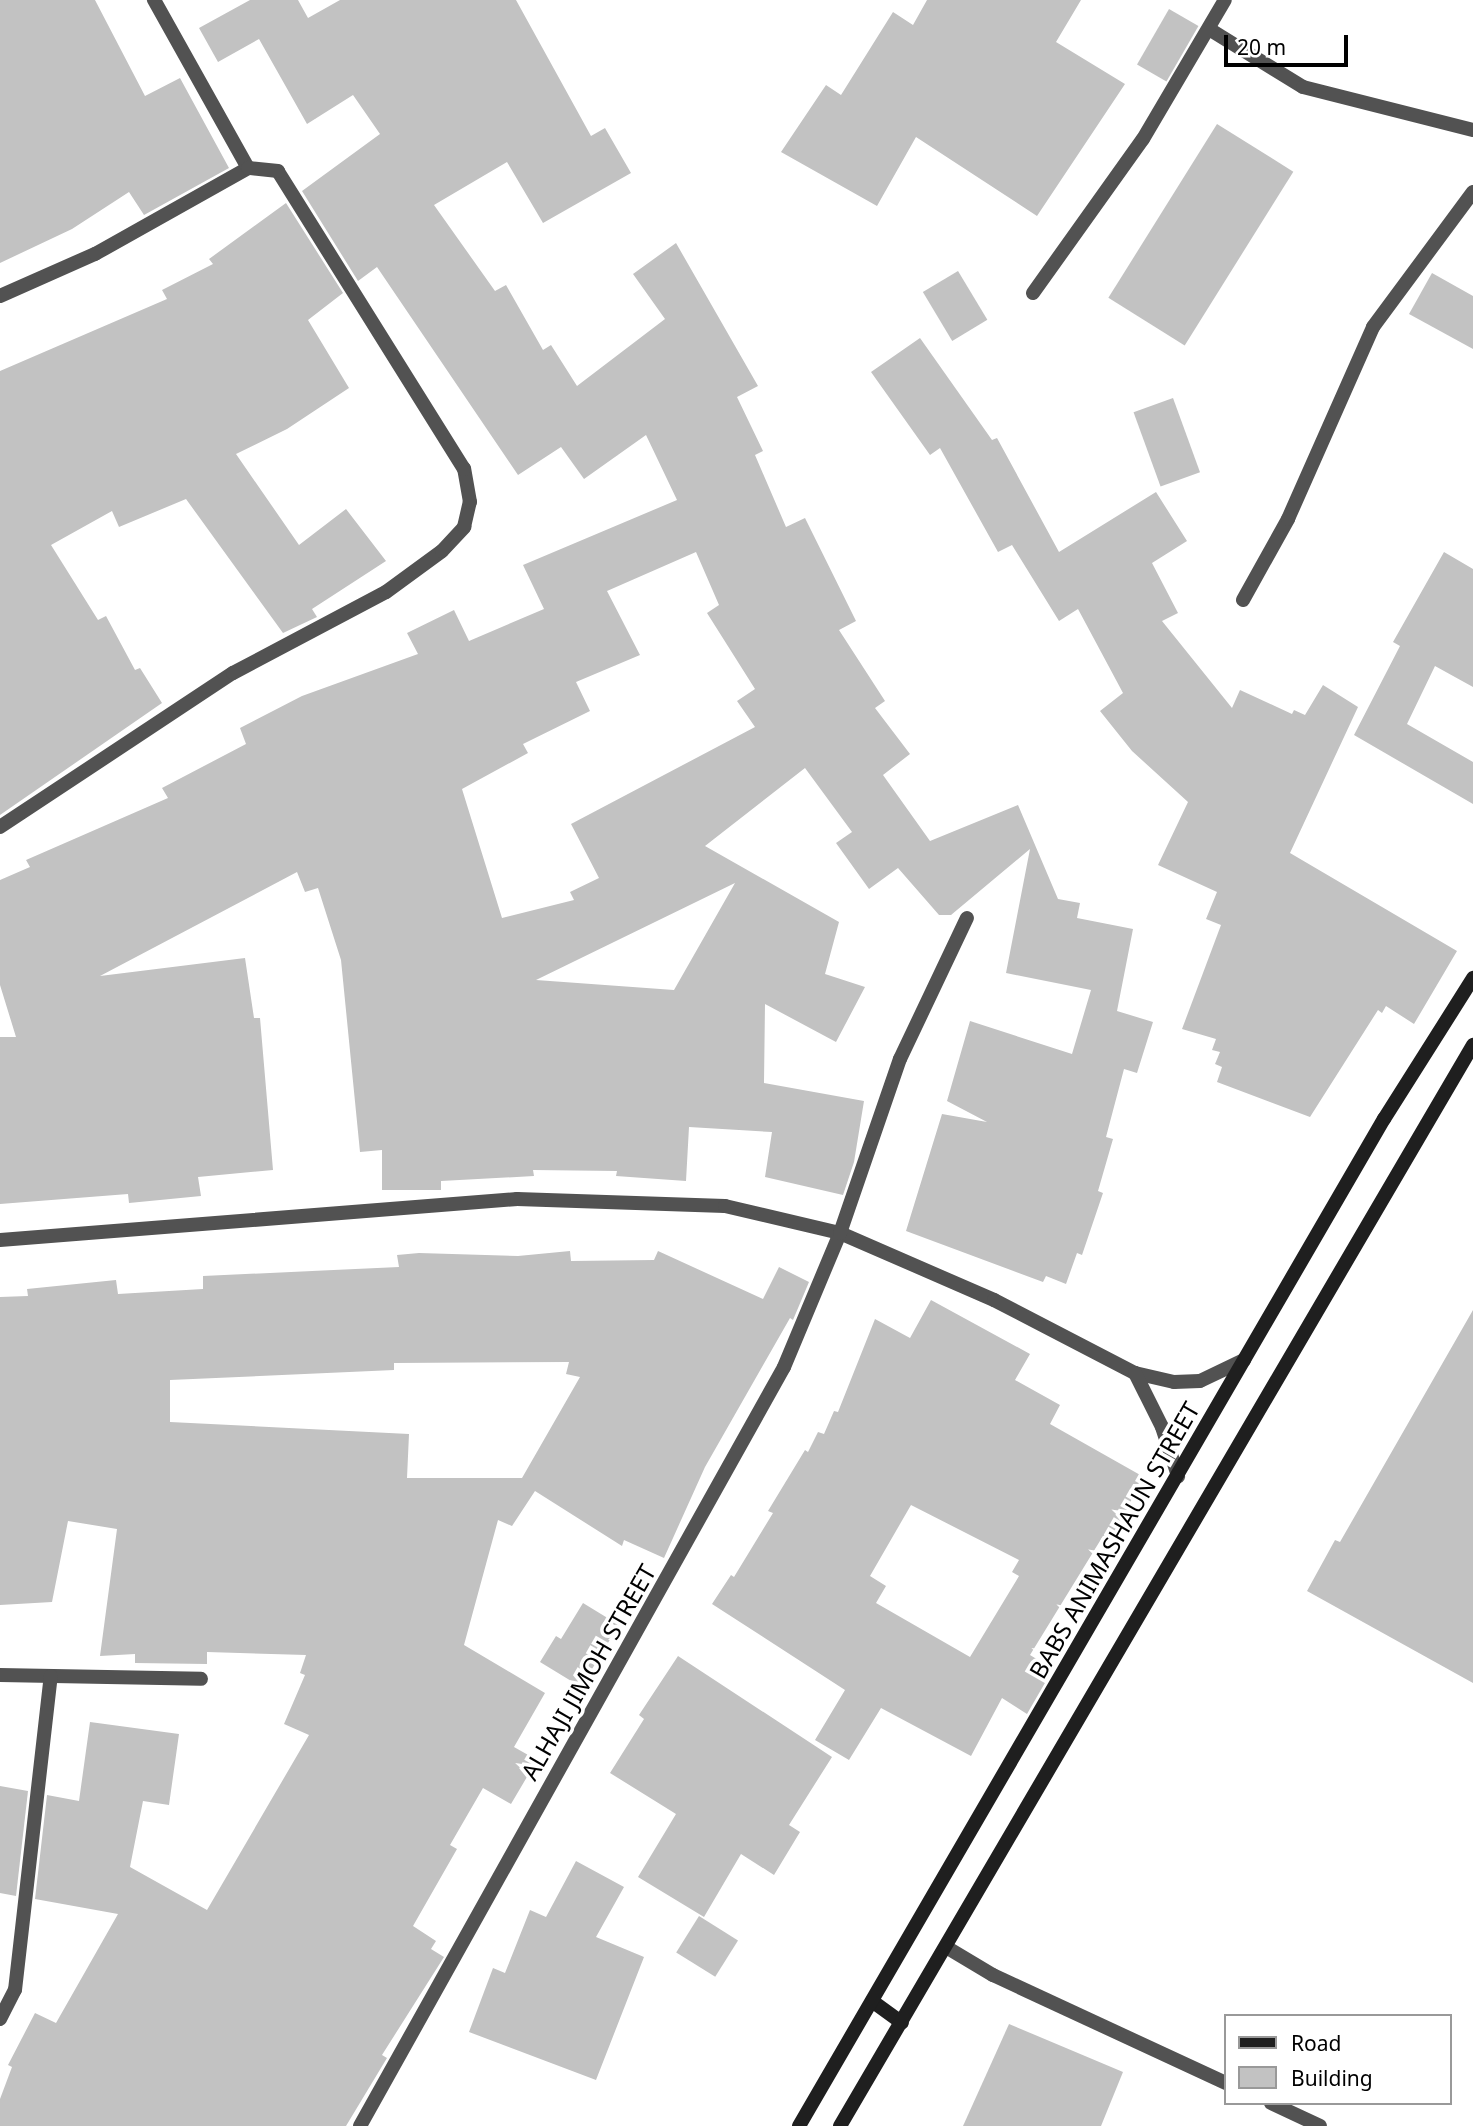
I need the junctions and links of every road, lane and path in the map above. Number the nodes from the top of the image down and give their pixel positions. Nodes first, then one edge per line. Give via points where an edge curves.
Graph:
1 (154, 0) edge
2 (1225, 0) edge
3 (1209, 29) junction
4 (1473, 130) edge
5 (248, 168) junction
6 (1473, 192) edge
7 (1032, 293) dead end
8 (0, 296) edge
9 (1243, 600) dead end
10 (0, 827) edge
11 (967, 918) dead end
12 (1473, 978) edge
13 (1473, 1045) edge
14 (840, 1233) junction
15 (0, 1240) edge
16 (1244, 1360) junction
17 (1135, 1373) junction
18 (1178, 1476) junction
19 (0, 1675) edge
20 (51, 1675) junction
21 (201, 1679) dead end
22 (946, 1947) junction
23 (872, 2001) junction
24 (0, 2018) edge
25 (902, 2022) junction
26 (1224, 2082) edge
27 (1275, 2105) edge
28 (360, 2126) edge
29 (799, 2126) edge
30 (840, 2126) edge
31 (1320, 2126) edge

1 - 5 street
2 - 3 street
3 - 4 street via 1303,87
3 - 7 street via 1143,139
5 - 8 street via 95,254
5 - 10 street via 278,171 464,469 470,502 464,527 442,551 386,592 233,674
6 - 9 street via 1373,327 1288,519
11 - 14 street, ALHAJI JIMOH STREET via 900,1059
12 - 16 main road, BABS ANIMASHAUN STREET via 1384,1119
13 - 22 main road
14 - 15 street via 725,1206 517,1199
14 - 17 street via 994,1300
14 - 28 street, ALHAJI JIMOH STREET via 784,1367
16 - 17 street via 1200,1381 1174,1382
16 - 18 main road, BABS ANIMASHAUN STREET
17 - 18 street via 1162,1427
18 - 23 main road, BABS ANIMASHAUN STREET
19 - 20 street
20 - 21 street
20 - 24 street via 15,1990
22 - 25 main road
22 - 26 street via 993,1975
23 - 25 main road
23 - 29 main road, BABS ANIMASHAUN STREET
25 - 30 main road
27 - 31 street

